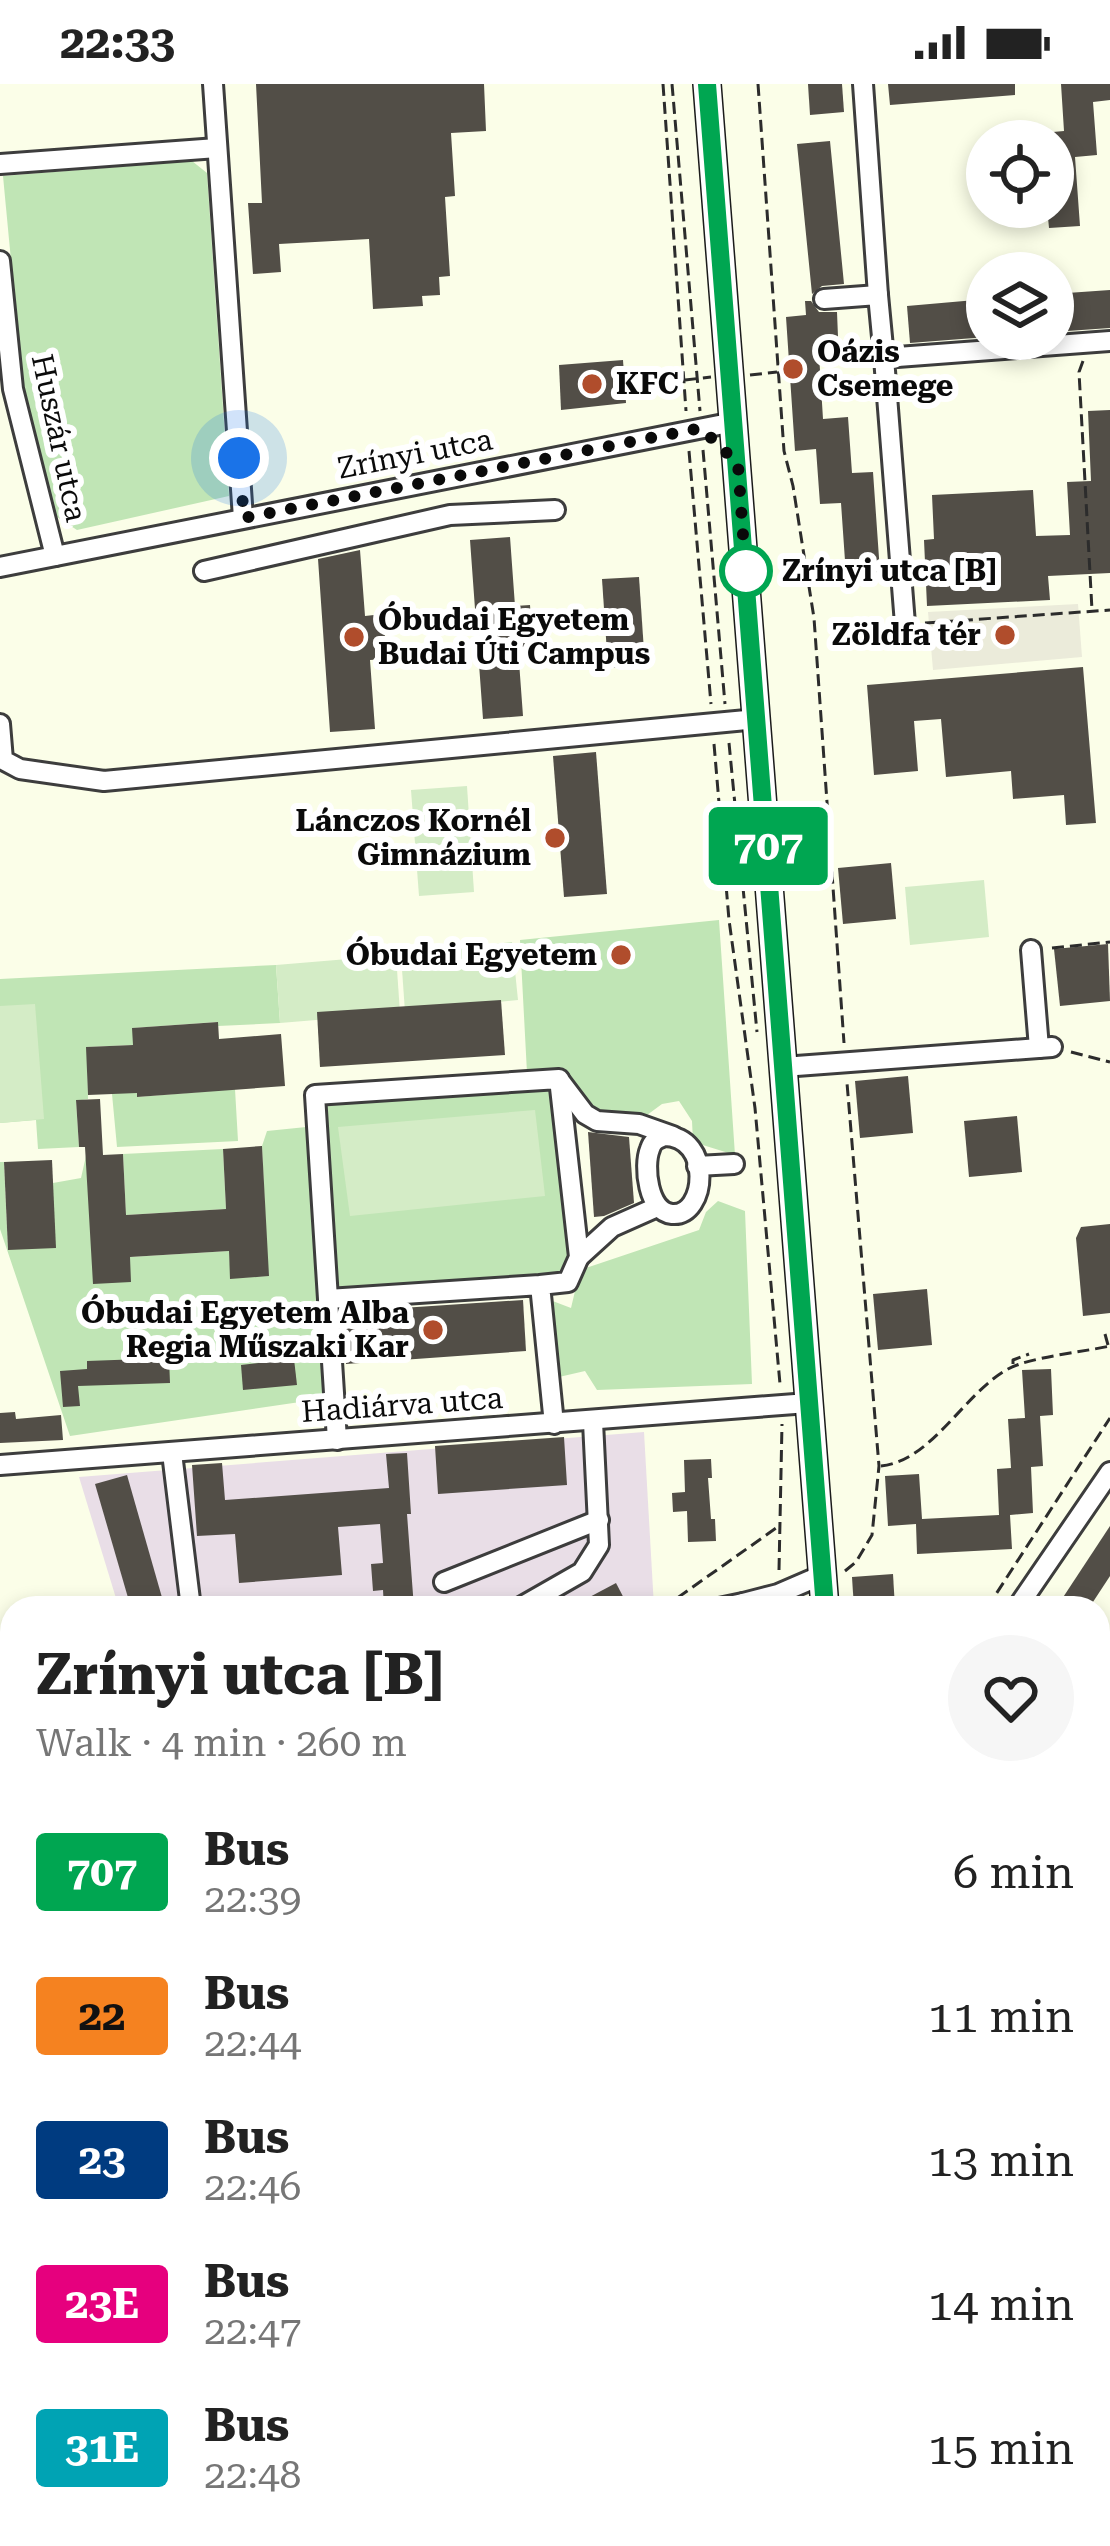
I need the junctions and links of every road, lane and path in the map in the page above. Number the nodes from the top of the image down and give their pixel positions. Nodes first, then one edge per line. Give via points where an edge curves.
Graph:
1 (213, 84) edge
2 (663, 84) edge
3 (672, 84) edge
4 (707, 84) edge
5 (758, 84) edge
6 (863, 84) edge
7 (218, 148) junction
8 (0, 164) edge
9 (0, 261) edge
10 (878, 295) junction
11 (824, 298) dead end
12 (1100, 342) edge
13 (884, 358) junction
14 (734, 422) junction
15 (694, 430) junction
16 (738, 464) junction
17 (446, 478) junction
18 (555, 510) dead end
19 (450, 515) junction
20 (244, 518) junction
21 (55, 556) junction
22 (0, 567) edge
23 (204, 571) dead end
24 (1092, 610) junction
25 (1110, 610) edge
26 (905, 624) joint
27 (757, 719) junction
28 (720, 722) junction
29 (0, 724) edge
30 (1110, 942) edge
31 (1031, 950) joint
32 (758, 1039) dead end
33 (1046, 1047) junction
34 (846, 1062) junction
35 (1110, 1062) edge
36 (783, 1067) junction
37 (559, 1079) junction
38 (673, 1136) junction
39 (734, 1164) dead end
40 (697, 1166) junction
41 (657, 1207) junction
42 (578, 1257) junction
43 (540, 1285) junction
44 (328, 1299) junction
45 (1106, 1334) dead end
46 (1109, 1346) edge
47 (1029, 1354) dead end
48 (1013, 1366) junction
49 (795, 1404) junction
50 (1110, 1418) edge
51 (593, 1422) junction
52 (554, 1424) junction
53 (337, 1440) junction
54 (172, 1453) junction
55 (0, 1465) edge
56 (879, 1466) junction
57 (1110, 1472) edge
58 (599, 1520) junction
59 (782, 1524) junction
60 (830, 1576) junction
61 (444, 1582) dead end
62 (778, 1594) junction
63 (190, 1596) edge
64 (540, 1596) edge
65 (680, 1596) edge
66 (772, 1596) edge
67 (827, 1596) edge
68 (995, 1596) edge
69 (1025, 1596) edge

1 - 7 street
2 - 15 path
3 - 15 path
4 - 14 main road
5 - 34 path via 784,451 814,618
6 - 10 street
7 - 8 street
7 - 20 street
9 - 21 street, Huszár utca via 13,389
10 - 11 street
10 - 13 street
12 - 13 street
12 - 24 path via 1079,372
13 - 26 street
14 - 15 street, Zrínyi utca
14 - 16 main road
15 - 16 street
15 - 17 street, Zrínyi utca
15 - 28 path
15 - 28 path
16 - 27 main road
17 - 19 street
17 - 20 street, Zrínyi utca
18 - 19 street
19 - 23 street
20 - 21 street, Zrínyi utca
21 - 22 street, Zrínyi utca
24 - 25 path
24 - 26 path
27 - 28 street
27 - 36 main road
28 - 29 street via 104,781 3,760
28 - 32 path
28 - 49 path via 729,920
30 - 31 path
31 - 33 street
33 - 34 street
33 - 35 path
34 - 36 street
34 - 56 path
36 - 49 main road
37 - 38 street via 597,1121
37 - 42 street
37 - 44 street via 315,1095
38 - 40 street via 691,1146
38 - 41 street via 650,1150
39 - 40 street
40 - 41 street via 695,1202 671,1214
41 - 42 street via 612,1226
42 - 43 street via 568,1282
43 - 44 street
43 - 52 street
44 - 53 street
45 - 46 path
46 - 48 path
47 - 48 path
48 - 56 path via 899,1464
49 - 51 street, Hadiárva utca
49 - 59 path
49 - 60 main road
50 - 68 path
51 - 52 street, Hadiárva utca
51 - 58 street
52 - 53 street, Hadiárva utca
53 - 54 street, Hadiárva utca
54 - 55 street, Hadiárva utca
54 - 63 street
56 - 60 path via 872,1535 856,1562
57 - 69 street
58 - 61 street
58 - 64 street via 599,1545 582,1572
59 - 62 path
59 - 65 path
60 - 62 street
60 - 67 main road
62 - 66 street

